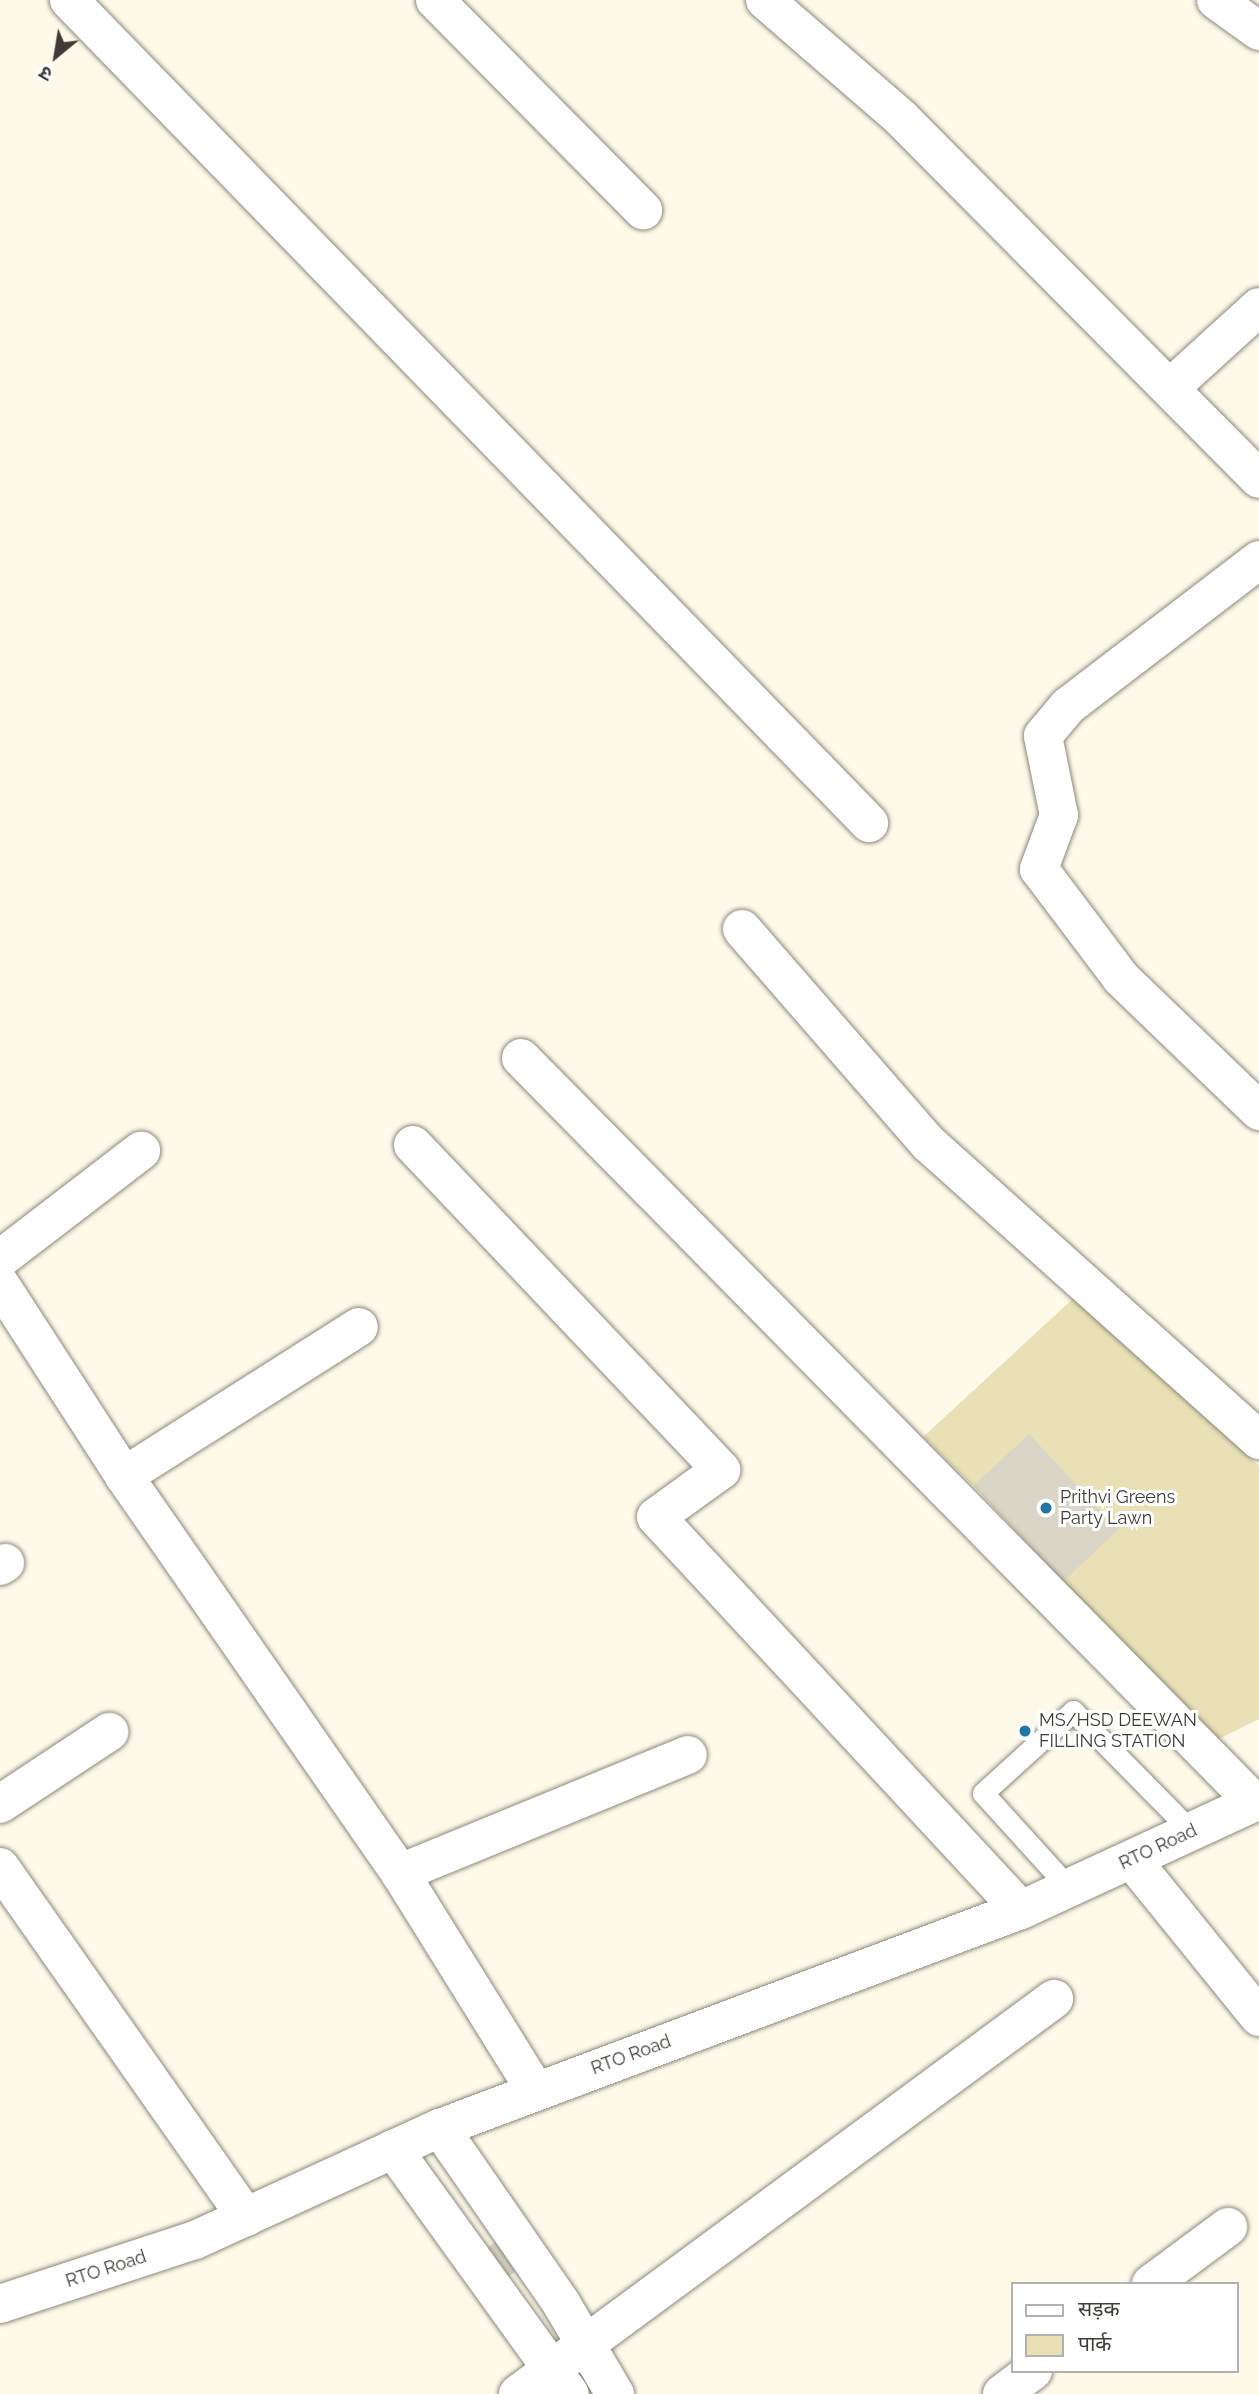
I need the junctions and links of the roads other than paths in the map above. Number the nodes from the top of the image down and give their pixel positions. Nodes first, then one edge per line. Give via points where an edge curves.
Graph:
1 (69, 0) edge
2 (435, 0) edge
3 (765, 0) edge
4 (1216, 0) edge
5 (1259, 31) edge
6 (643, 210) dead end
7 (1259, 307) edge
8 (1170, 388) junction
9 (1259, 479) edge
10 (1259, 560) edge
11 (869, 823) dead end
12 (743, 929) dead end
13 (521, 1058) dead end
14 (1259, 1111) edge
15 (413, 1145) dead end
16 (141, 1151) dead end
17 (0, 1259) edge
18 (0, 1284) edge
19 (359, 1327) dead end
20 (1259, 1440) edge
21 (124, 1476) junction
22 (109, 1732) dead end
23 (688, 1755) dead end
24 (1256, 1801) edge
25 (0, 1804) edge
26 (1192, 1832) junction
27 (1132, 1860) junction
28 (0, 1867) edge
29 (400, 1874) junction
30 (1069, 1888) junction
31 (1021, 1910) junction
32 (1054, 1999) dead end
33 (1259, 2017) edge
34 (535, 2090) junction
35 (440, 2128) junction
36 (393, 2149) junction
37 (246, 2217) junction
38 (1228, 2227) dead end
39 (1154, 2282) edge
40 (0, 2304) edge
41 (584, 2348) junction
42 (1030, 2373) edge
43 (561, 2382) edge
44 (517, 2394) edge
45 (615, 2394) edge
46 (1002, 2394) edge

1 - 11 street
2 - 6 street
3 - 8 street via 901,118
4 - 5 street
7 - 8 street
8 - 9 street
10 - 14 street via 1068,706 1043,736 1059,815 1039,869 1121,978
12 - 20 street via 928,1143
13 - 24 street
15 - 31 street via 721,1470 656,1517
16 - 17 street
18 - 21 street
19 - 21 street
21 - 29 street
22 - 25 street
23 - 29 street
24 - 26 street, RTO Road
26 - 27 street, RTO Road
26 - 30 lane via 1073,1711 983,1793
27 - 30 street, RTO Road
27 - 33 street
28 - 37 street
29 - 34 street
30 - 31 street, RTO Road
31 - 34 street, RTO Road
32 - 41 street
34 - 35 street, RTO Road
35 - 36 street, RTO Road
35 - 41 street via 561,2303
36 - 37 street, RTO Road
36 - 43 street
37 - 40 street, RTO Road via 195,2240
38 - 39 street
41 - 43 street
41 - 45 street
42 - 46 street
43 - 44 street

